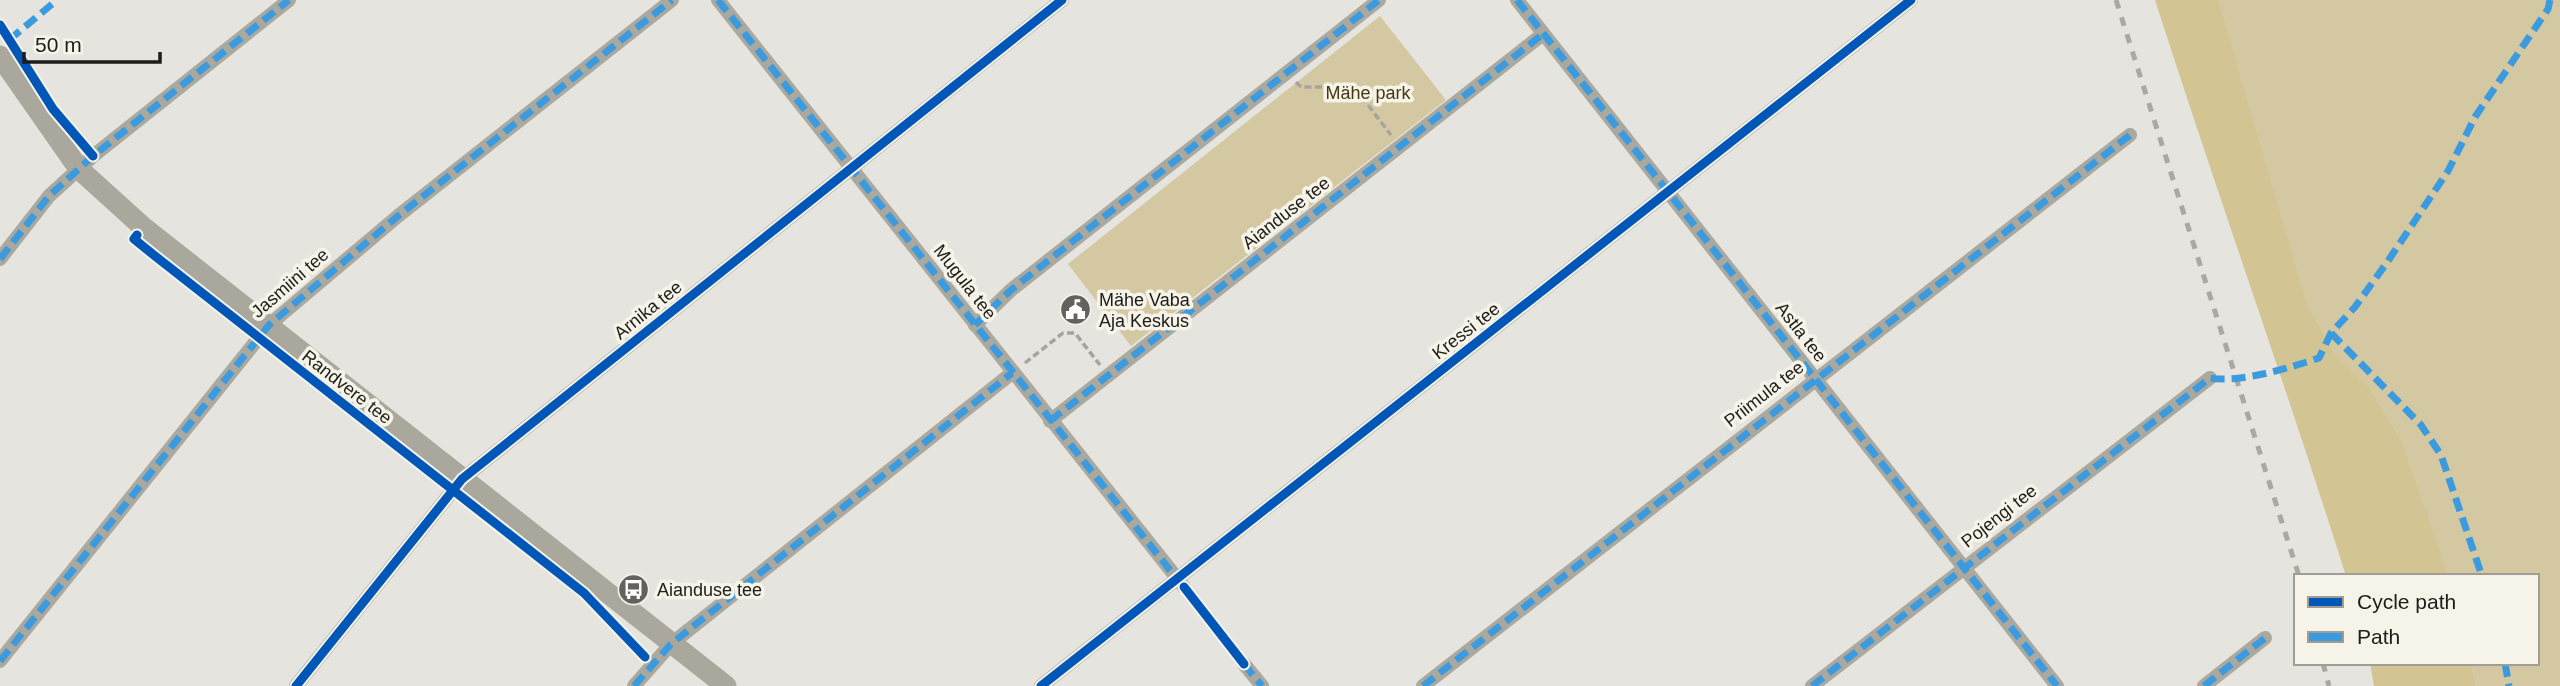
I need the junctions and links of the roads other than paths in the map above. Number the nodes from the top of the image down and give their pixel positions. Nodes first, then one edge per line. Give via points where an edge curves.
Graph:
1 (289, 0) edge
2 (673, 0) edge
3 (718, 0) edge
4 (1062, 0) edge
5 (1379, 0) edge
6 (1517, 0) edge
7 (1911, 0) edge
8 (1543, 34) junction
9 (0, 56) edge
10 (2130, 135) dead end
11 (851, 167) junction
12 (79, 169) junction
13 (1668, 193) junction
14 (0, 259) edge
15 (269, 325) junction
16 (975, 325) junction
17 (1012, 373) junction
18 (2210, 378) dead end
19 (1814, 379) junction
20 (1050, 421) junction
21 (462, 479) junction
22 (1963, 568) junction
23 (1180, 583) junction
24 (2265, 638) dead end
25 (671, 644) junction
26 (0, 661) edge
27 (1244, 664) dead end
28 (296, 686) edge
29 (634, 686) edge
30 (726, 686) edge
31 (1041, 686) edge
32 (1262, 686) edge
33 (1423, 686) edge
34 (1812, 686) edge
35 (2057, 686) edge
36 (2204, 686) edge

1 - 12 street
2 - 15 street, Jasmiini tee via 398,216
3 - 11 street, Mugula tee
4 - 11 street, Arnika tee
5 - 16 street via 1011,290
6 - 8 street, Astla tee
7 - 13 street, Kressi tee
8 - 13 street, Astla tee
8 - 20 street, Aianduse tee
9 - 12 main road, Randvere tee
10 - 19 street, Priimula tee
11 - 16 street, Mugula tee
11 - 21 street, Arnika tee
12 - 14 street via 49,196
12 - 15 main road, Randvere tee via 143,227
13 - 19 street, Astla tee
13 - 23 street, Kressi tee
15 - 21 main road, Randvere tee
15 - 26 street, Jasmiini tee
16 - 17 street, Mugula tee
17 - 20 street, Mugula tee
17 - 25 street
18 - 22 street, Pojengi tee
19 - 22 street, Astla tee
19 - 33 street, Priimula tee
20 - 23 street, Mugula tee
21 - 25 main road, Randvere tee
21 - 28 street, Arnika tee
22 - 34 street, Pojengi tee
22 - 35 street, Astla tee
23 - 31 street, Kressi tee
24 - 36 street
25 - 29 street
25 - 30 main road, Randvere tee
27 - 32 street

